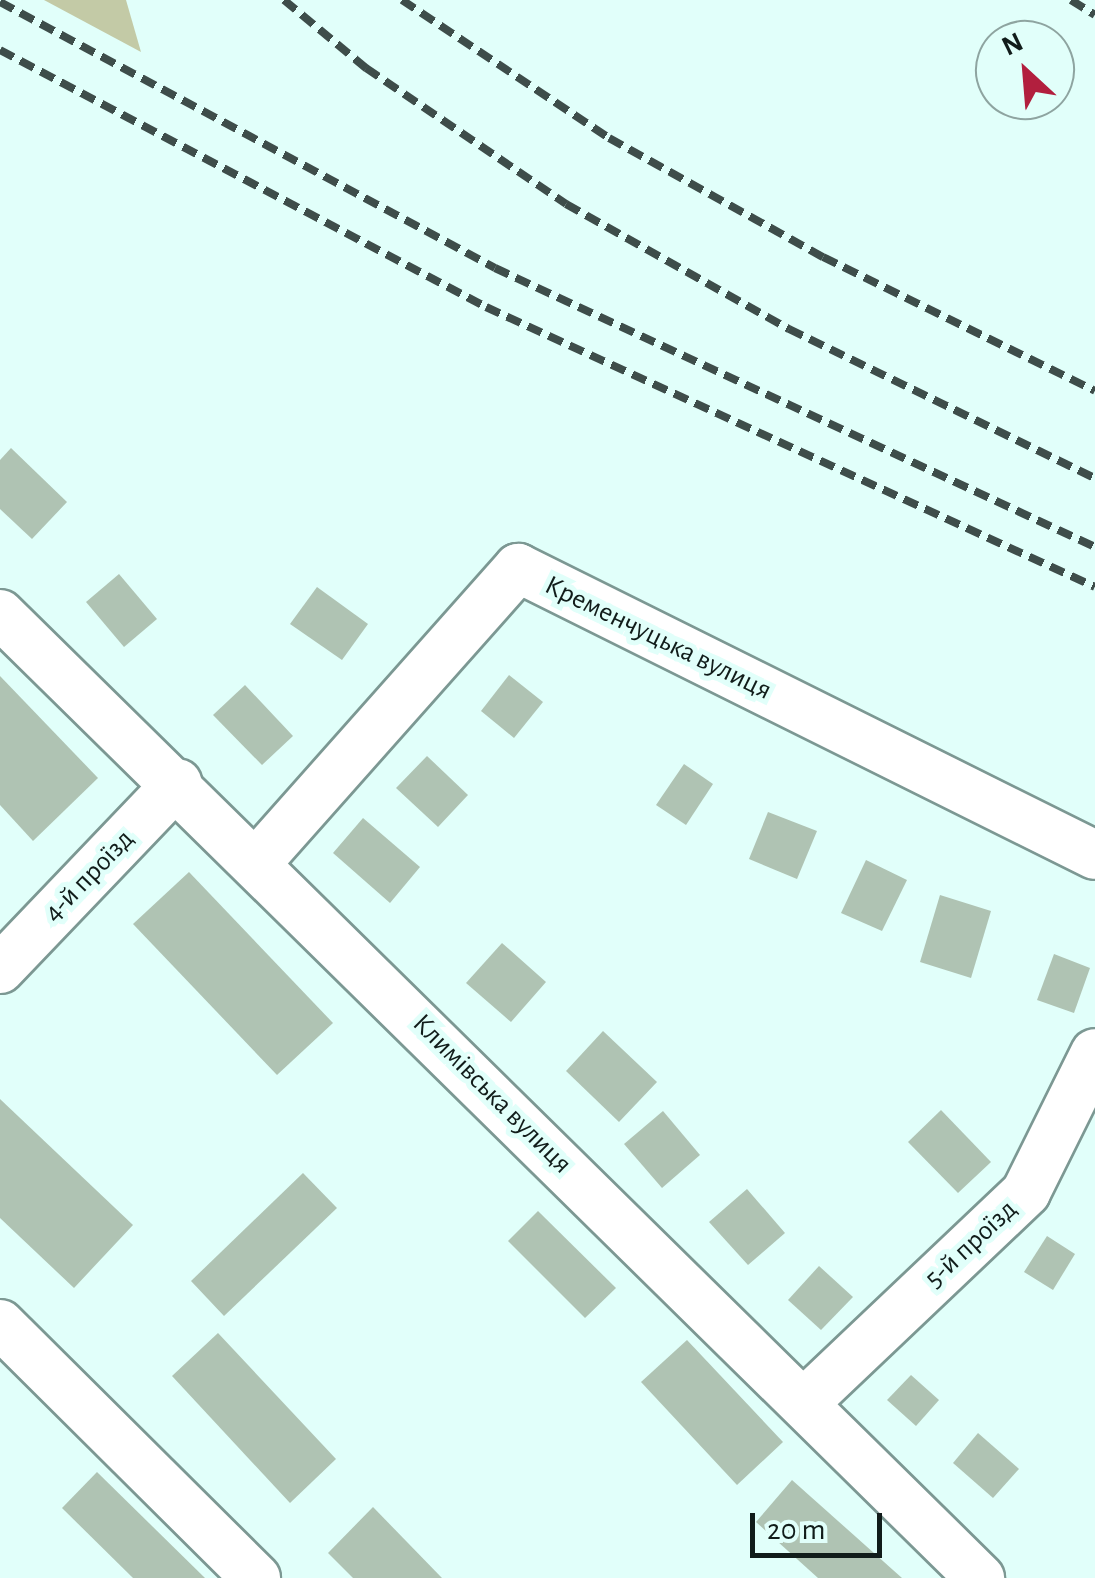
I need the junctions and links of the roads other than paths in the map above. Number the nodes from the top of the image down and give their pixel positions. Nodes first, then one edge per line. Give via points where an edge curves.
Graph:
1 (0, 614) edge
2 (178, 783) junction
3 (1095, 855) edge
4 (258, 860) junction
5 (0, 968) edge
6 (1095, 1053) edge
7 (0, 1324) edge
8 (804, 1403) junction
9 (256, 1578) edge
10 (980, 1578) edge

1 - 2 street, Климівська вулиця
2 - 4 street, Климівська вулиця
2 - 5 street, 4-й проїзд
3 - 4 street, Кременчуцька вулиця via 518,568
4 - 8 street, Климівська вулиця
6 - 8 street, 5-й проїзд via 1026,1192
7 - 9 street
8 - 10 street, Климівська вулиця

